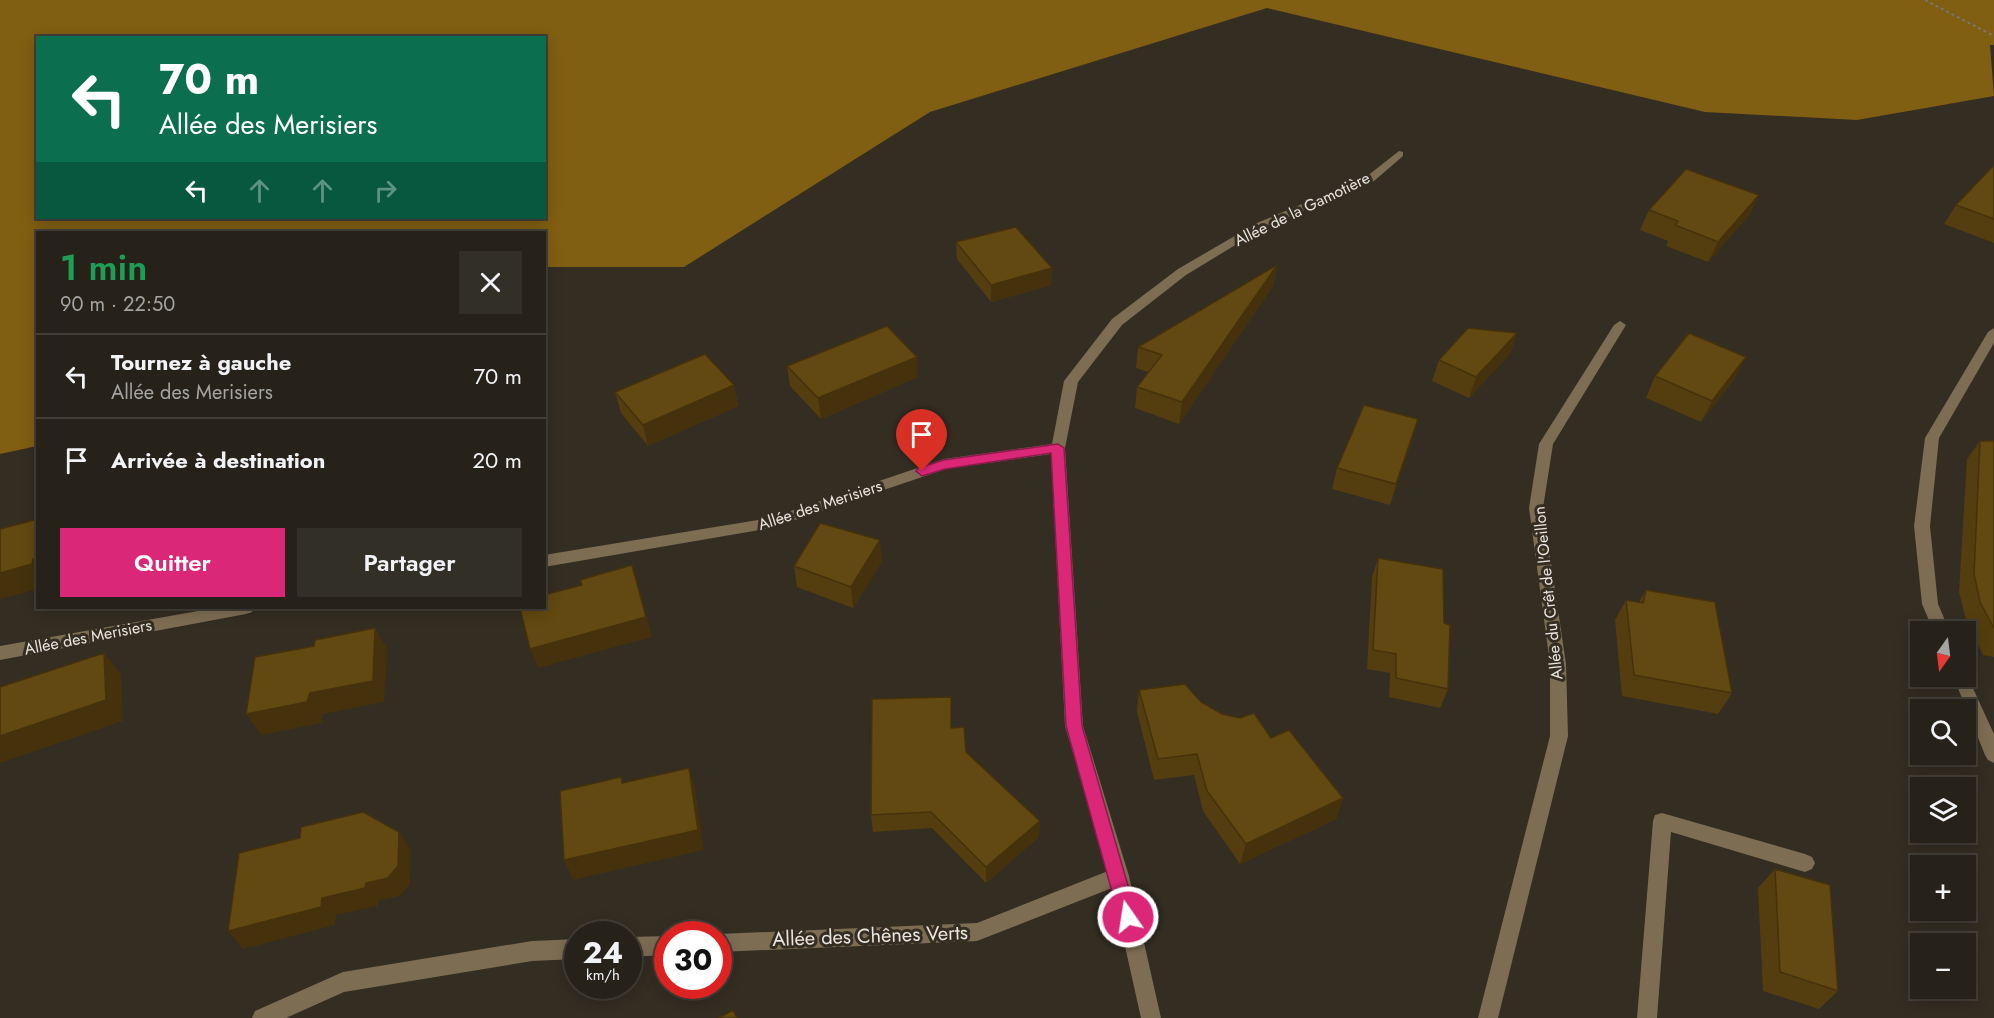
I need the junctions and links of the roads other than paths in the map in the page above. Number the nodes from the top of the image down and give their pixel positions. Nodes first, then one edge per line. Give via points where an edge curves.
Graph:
1 (1400, 154) dead end
2 (1620, 325) dead end
3 (1994, 332) edge
4 (1058, 448) junction
5 (546, 561) edge
6 (241, 609) edge
7 (1937, 621) edge
8 (0, 653) edge
9 (1966, 687) edge
10 (1994, 755) edge
11 (1805, 863) dead end
12 (1119, 876) junction
13 (732, 942) edge
14 (564, 950) edge
15 (262, 1018) edge
16 (1151, 1018) edge
17 (1488, 1018) edge
18 (1647, 1018) edge

1 - 4 street, Allée de la Gamotière via 1370,178 1261,225 1182,272 1117,322 1071,381
2 - 17 street, Allée du Crêt de l'Oeillon via 1546,444 1536,508 1558,664 1559,736
3 - 7 street via 1932,438 1922,526 1930,604
4 - 5 street, Allée des Merisiers via 944,464 771,523
4 - 12 street, Allée de la Gamotière via 1074,726
6 - 8 street, Allée des Merisiers
9 - 10 street
11 - 18 street via 1662,821
12 - 13 street, Allée des Chênes Verts via 977,932
12 - 16 street, Allée de la Gamotière
14 - 15 street via 532,951 343,982

